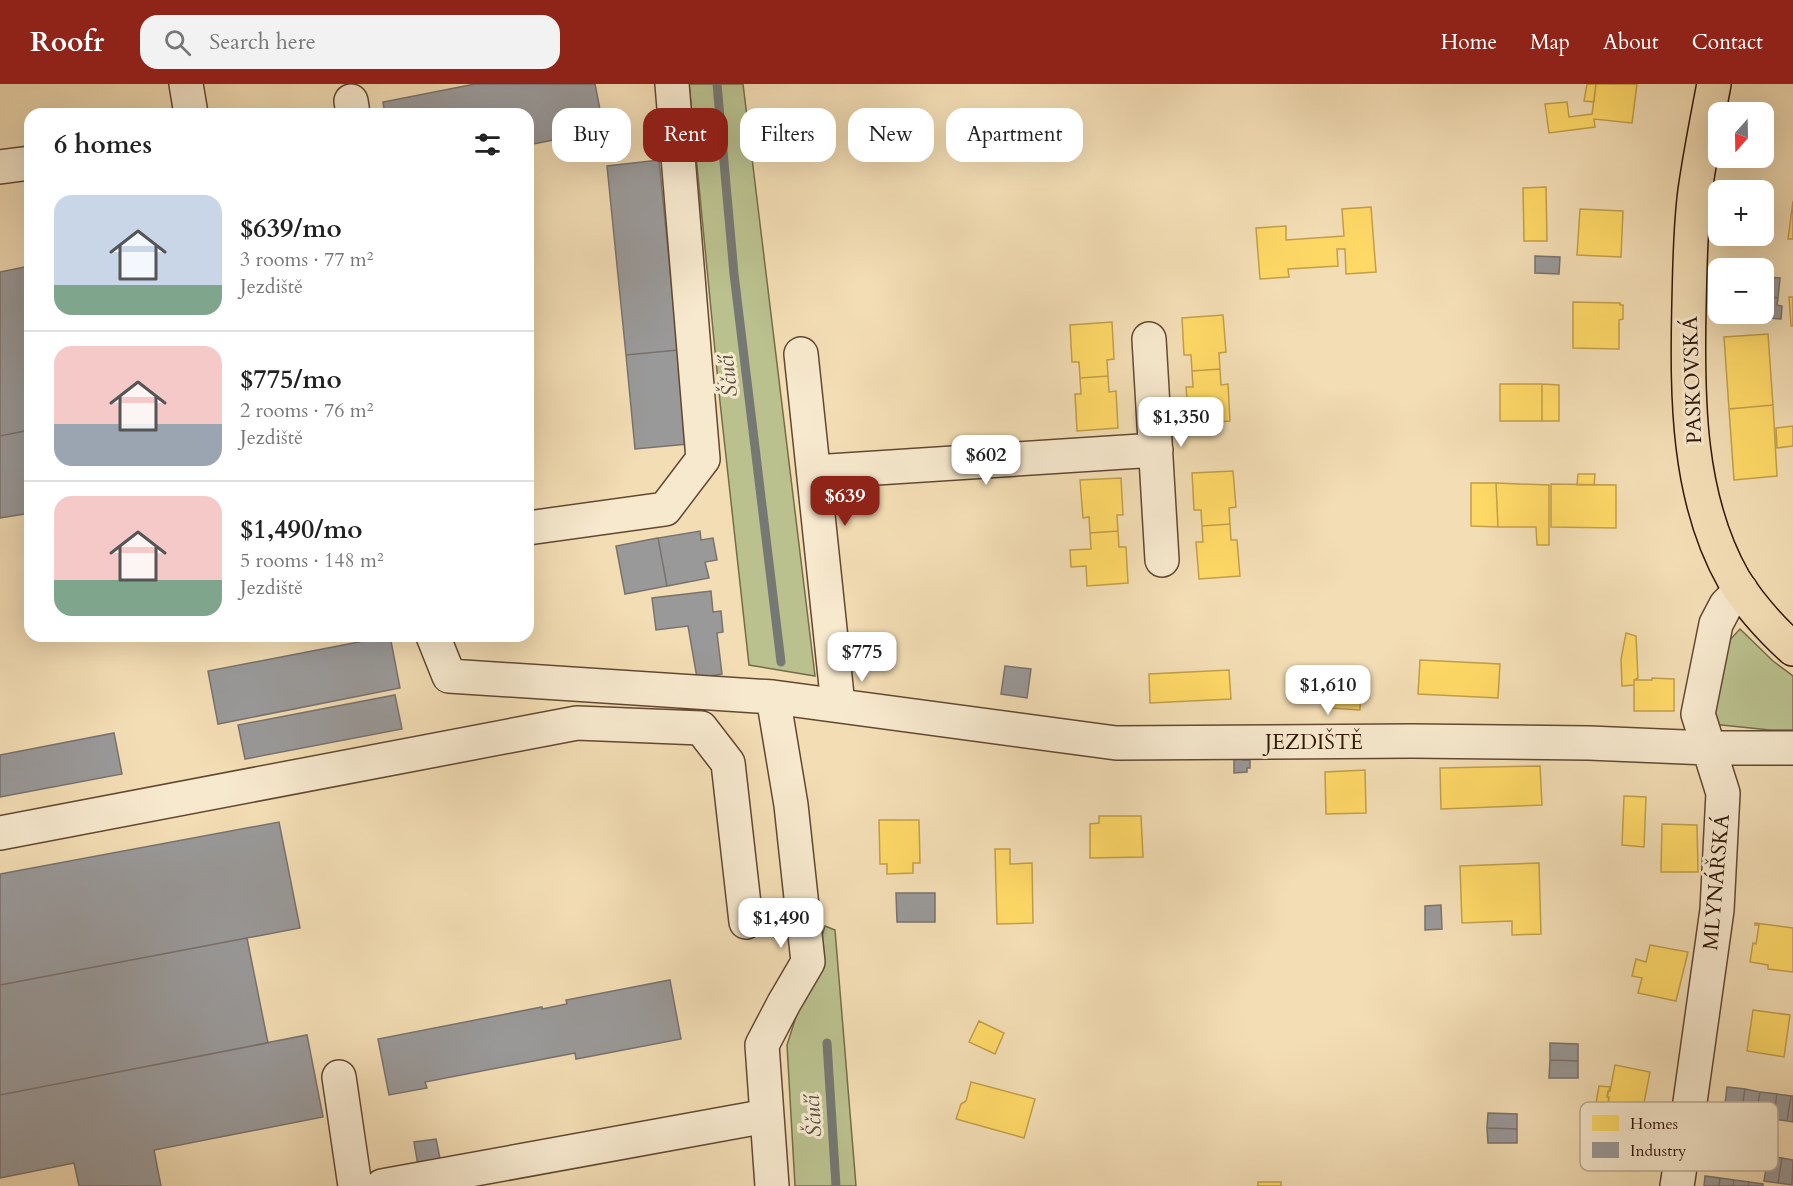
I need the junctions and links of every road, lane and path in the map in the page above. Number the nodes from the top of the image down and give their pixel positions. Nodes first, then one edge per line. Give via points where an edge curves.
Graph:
1 (186, 84) edge
2 (672, 84) edge
3 (1714, 84) edge
4 (190, 108) edge
5 (24, 164) edge
6 (0, 167) edge
7 (1149, 339) dead end
8 (801, 354) dead end
9 (1156, 450) junction
10 (814, 472) junction
11 (534, 527) edge
12 (1162, 560) dead end
13 (1741, 590) junction
14 (436, 642) edge
15 (1793, 649) edge
16 (773, 697) junction
17 (838, 705) junction
18 (1708, 748) junction
19 (1793, 748) edge
20 (0, 833) edge
21 (746, 922) dead end
22 (339, 1077) dead end
23 (1690, 1102) edge
24 (767, 1116) junction
25 (1679, 1171) edge
26 (355, 1186) edge
27 (382, 1186) edge
28 (772, 1186) edge
29 (1677, 1186) edge

1 - 4 street
2 - 11 street via 703,459 664,509
3 - 13 main road, PASKOVSKÁ via 1695,192 1690,258 1690,416 1702,493 1714,535
5 - 6 street
7 - 9 street
8 - 10 street
9 - 10 street
9 - 12 street
10 - 17 street
13 - 15 main road, PASKOVSKÁ via 1770,628
13 - 18 street, MLYNÁŘSKÁ via 1726,605 1716,624 1698,714
14 - 16 street, JEZDIŠTĚ via 449,676
16 - 17 street, JEZDIŠTĚ
16 - 24 street via 791,805 808,962 762,1045
17 - 18 street, JEZDIŠTĚ via 1116,743 1412,741
18 - 19 street, JEZDIŠTĚ
18 - 23 street, MLYNÁŘSKÁ via 1723,793 1717,910
20 - 21 street via 577,723 701,728 728,763
22 - 26 street
24 - 27 street
24 - 28 street
25 - 29 street, MLYNÁŘSKÁ

